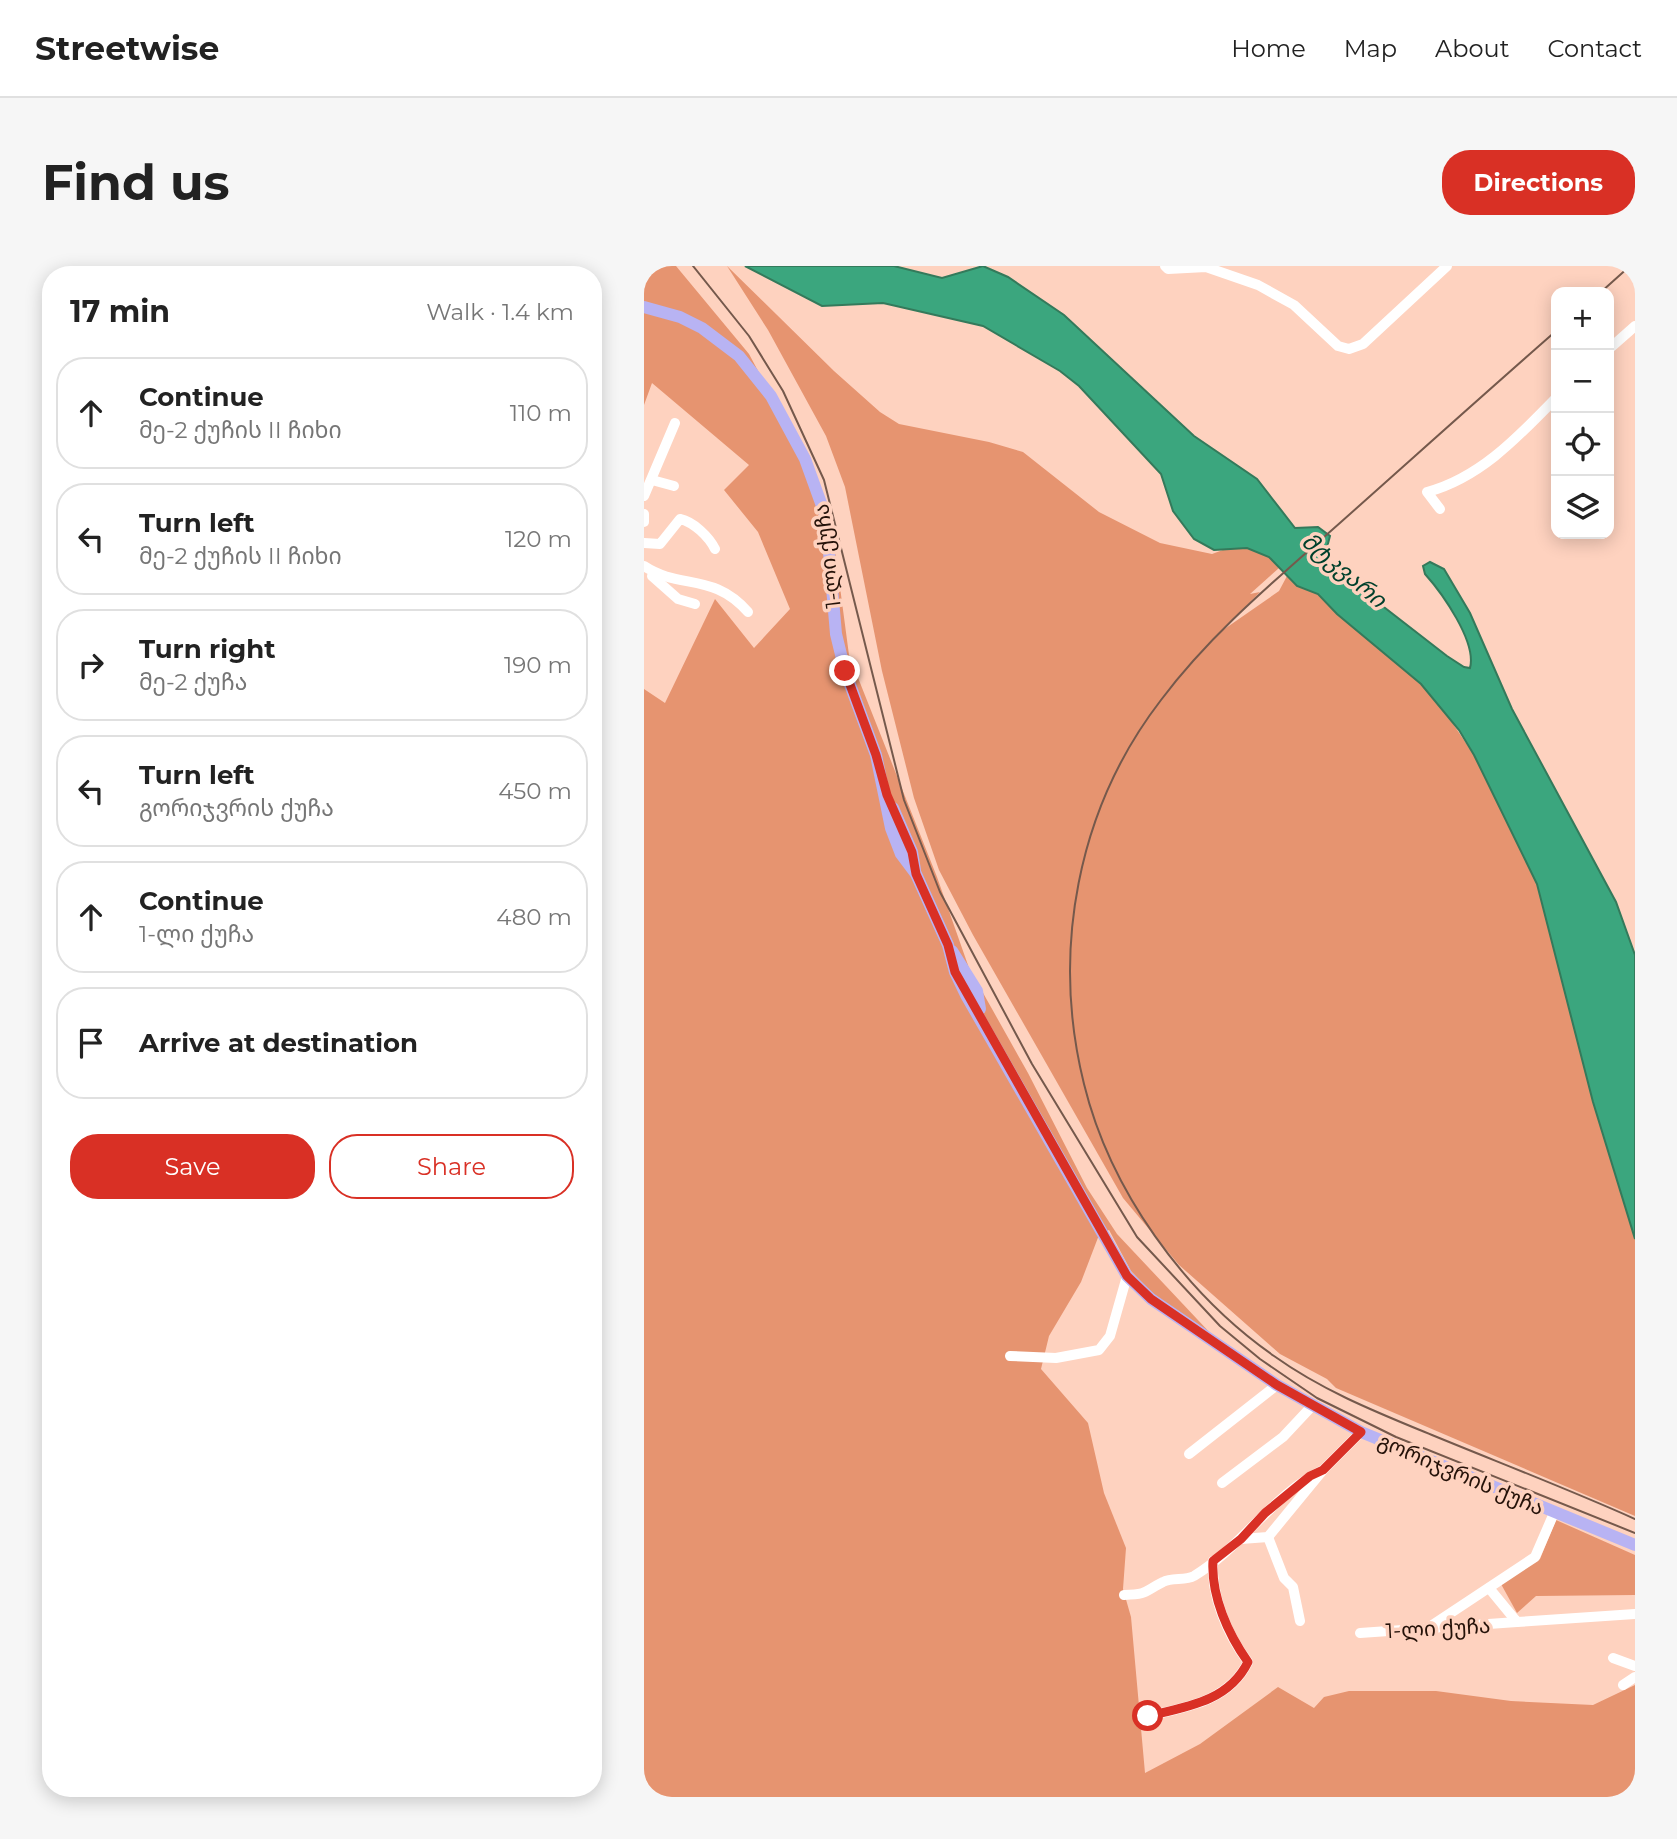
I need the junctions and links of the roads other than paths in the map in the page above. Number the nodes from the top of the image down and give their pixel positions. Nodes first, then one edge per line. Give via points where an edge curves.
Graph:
1 (1165, 266) edge
2 (1447, 266) edge
3 (1207, 267) edge
4 (644, 307) edge
5 (1635, 326) edge
6 (1614, 345) edge
7 (1551, 403) edge
8 (675, 423) dead end
9 (652, 480) junction
10 (674, 486) dead end
11 (644, 496) edge
12 (1440, 509) dead end
13 (644, 514) edge
14 (644, 522) edge
15 (644, 543) edge
16 (715, 550) dead end
17 (644, 567) edge
18 (695, 604) dead end
19 (748, 612) dead end
20 (1041, 1123) joint
21 (1127, 1276) junction
22 (1010, 1356) dead end
23 (1277, 1385) junction
24 (1312, 1406) junction
25 (1361, 1432) junction
26 (1189, 1454) dead end
27 (1323, 1470) junction
28 (1222, 1483) dead end
29 (1554, 1513) junction
30 (1268, 1537) junction
31 (1241, 1539) junction
32 (1635, 1545) edge
33 (1213, 1561) junction
34 (1489, 1588) junction
35 (1124, 1595) dead end
36 (1635, 1614) edge
37 (1300, 1621) dead end
38 (1517, 1622) junction
39 (1432, 1626) junction
40 (1360, 1633) dead end
41 (1613, 1658) dead end
42 (1635, 1666) edge
43 (1635, 1677) edge
44 (1623, 1685) dead end
45 (1148, 1716) dead end

1 - 3 street
2 - 3 street via 1363,344 1349,349 1338,346 1282,298
4 - 20 main road, 1-ლი ქუჩა via 702,328 739,356 771,396 805,459 826,517 831,600 845,671 887,795 955,972
5 - 6 street
7 - 12 street via 1510,446 1451,486 1427,492
8 - 9 street
9 - 10 street
9 - 11 street
13 - 14 street
15 - 16 street via 660,544 680,519 690,521 710,538
17 - 18 street via 678,599
17 - 19 street via 725,590
20 - 21 main road, გორიჯვრის ქუჩა
21 - 22 street via 1110,1336 1099,1350 1056,1358
21 - 23 main road, გორიჯვრის ქუჩა via 1151,1299
23 - 24 main road, გორიჯვრის ქუჩა
23 - 26 street
24 - 25 main road, გორიჯვრის ქუჩა
24 - 28 street via 1283,1437
25 - 27 street
25 - 29 main road, გორიჯვრის ქუჩა
27 - 30 street
27 - 31 street via 1265,1513
29 - 32 main road, გორიჯვრის ქუჩა
29 - 34 street via 1535,1557
30 - 31 street
30 - 37 street via 1284,1578 1293,1587
31 - 33 street
33 - 35 street via 1192,1578 1165,1580 1146,1594
33 - 45 street via 1231,1638 1248,1662 1223,1694
34 - 38 street, 1-ლი ქუჩა
34 - 39 street
36 - 38 street, 1-ლი ქუჩა
38 - 39 street, 1-ლი ქუჩა
39 - 40 street, 1-ლი ქუჩა
41 - 42 street
43 - 44 street

